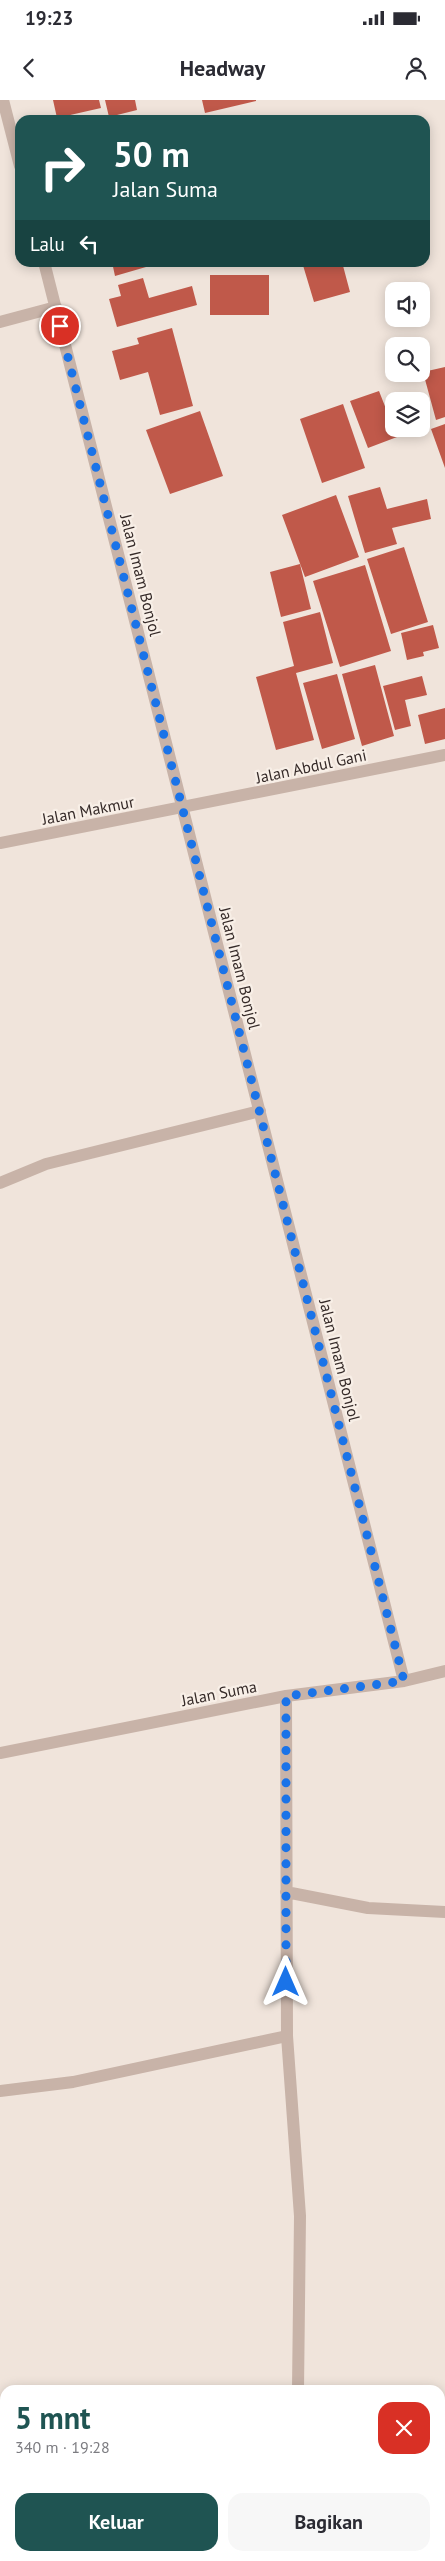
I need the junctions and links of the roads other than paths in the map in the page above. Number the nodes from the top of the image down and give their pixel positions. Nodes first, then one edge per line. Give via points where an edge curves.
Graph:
1 (4, 104) edge
2 (15, 145) edge
3 (45, 267) edge
4 (56, 307) junction
5 (0, 322) edge
6 (445, 755) edge
7 (183, 808) junction
8 (0, 843) edge
9 (260, 1111) junction
10 (0, 1182) edge
11 (445, 1671) edge
12 (404, 1681) junction
13 (286, 1696) junction
14 (0, 1753) edge
15 (286, 1892) junction
16 (445, 1912) edge
17 (287, 2036) junction
18 (0, 2091) edge
19 (298, 2385) edge

1 - 2 street
3 - 4 street, Jalan Imam Bonjol
4 - 5 street
4 - 7 street, Jalan Imam Bonjol
6 - 7 street, Jalan Abdul Gani
7 - 8 street, Jalan Makmur
7 - 9 street, Jalan Imam Bonjol
9 - 10 street via 46,1164
9 - 12 street, Jalan Imam Bonjol
11 - 12 street, Jalan Suma
12 - 13 street, Jalan Suma
13 - 14 street, Jalan Suma
13 - 15 street
15 - 16 street via 368,1908
15 - 17 street
17 - 18 street via 72,2082
17 - 19 street via 300,2216

